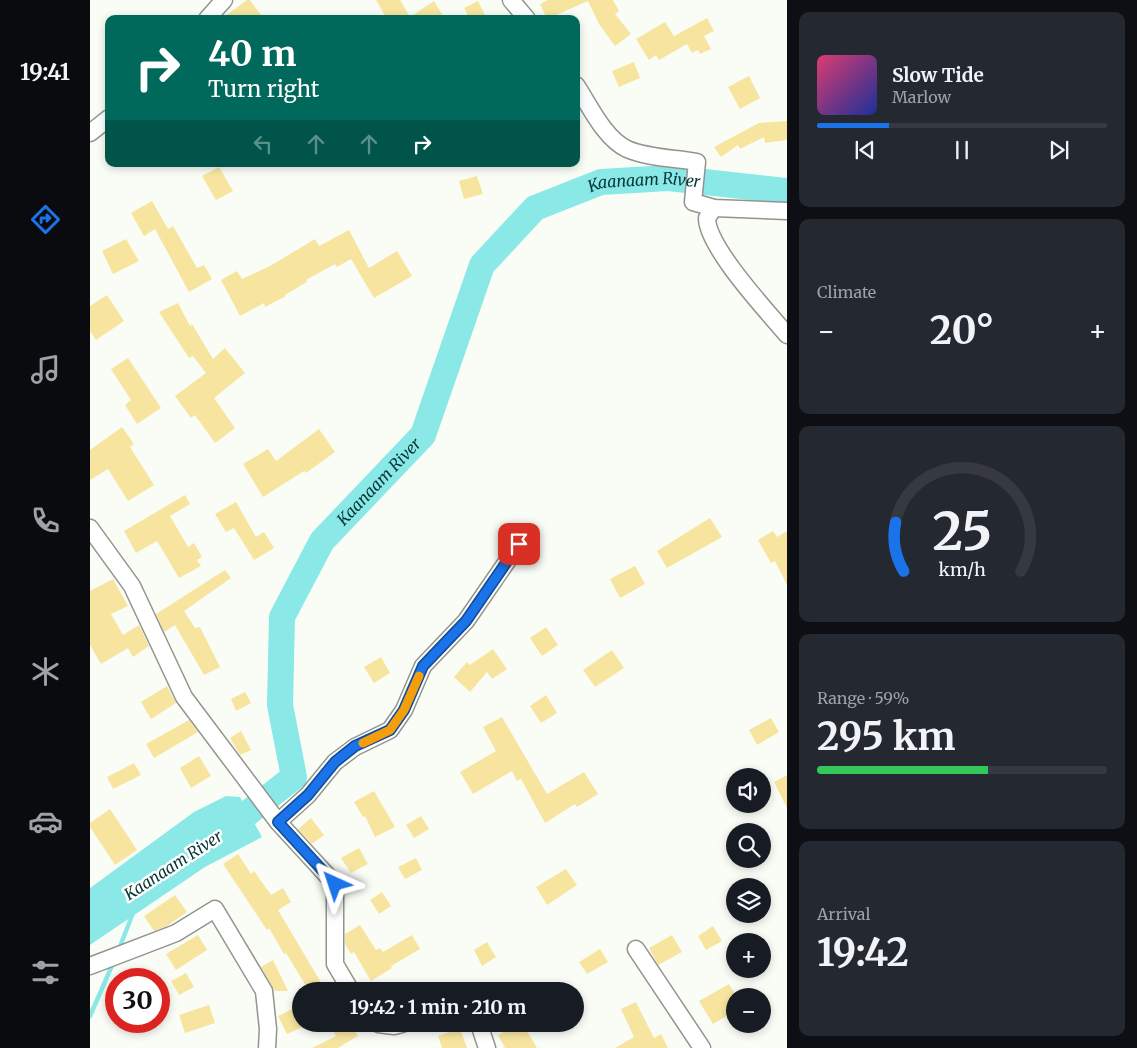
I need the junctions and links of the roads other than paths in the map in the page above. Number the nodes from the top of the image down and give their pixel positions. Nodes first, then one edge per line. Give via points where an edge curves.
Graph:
1 (224, 0) edge
2 (512, 0) edge
3 (210, 15) edge
4 (524, 15) edge
5 (580, 91) edge
6 (105, 121) edge
7 (90, 133) edge
8 (714, 208) junction
9 (787, 211) edge
10 (787, 335) edge
11 (90, 528) edge
12 (519, 544) dead end
13 (278, 822) junction
14 (636, 950) dead end
15 (97, 963) edge
16 (346, 982) edge
17 (482, 1032) edge
18 (267, 1048) edge
19 (487, 1048) edge
20 (702, 1048) edge

1 - 3 street
2 - 4 street
5 - 8 street via 612,138 627,149 697,162 693,202
6 - 7 street
8 - 9 street
8 - 10 street via 706,218 711,236 740,278
11 - 13 street via 132,586 184,697
12 - 13 street via 466,621 423,666 404,710 390,730 355,746 335,762 308,795
13 - 16 street via 335,884 335,964
14 - 20 street
15 - 18 street via 176,933 215,909 264,990
17 - 19 street

